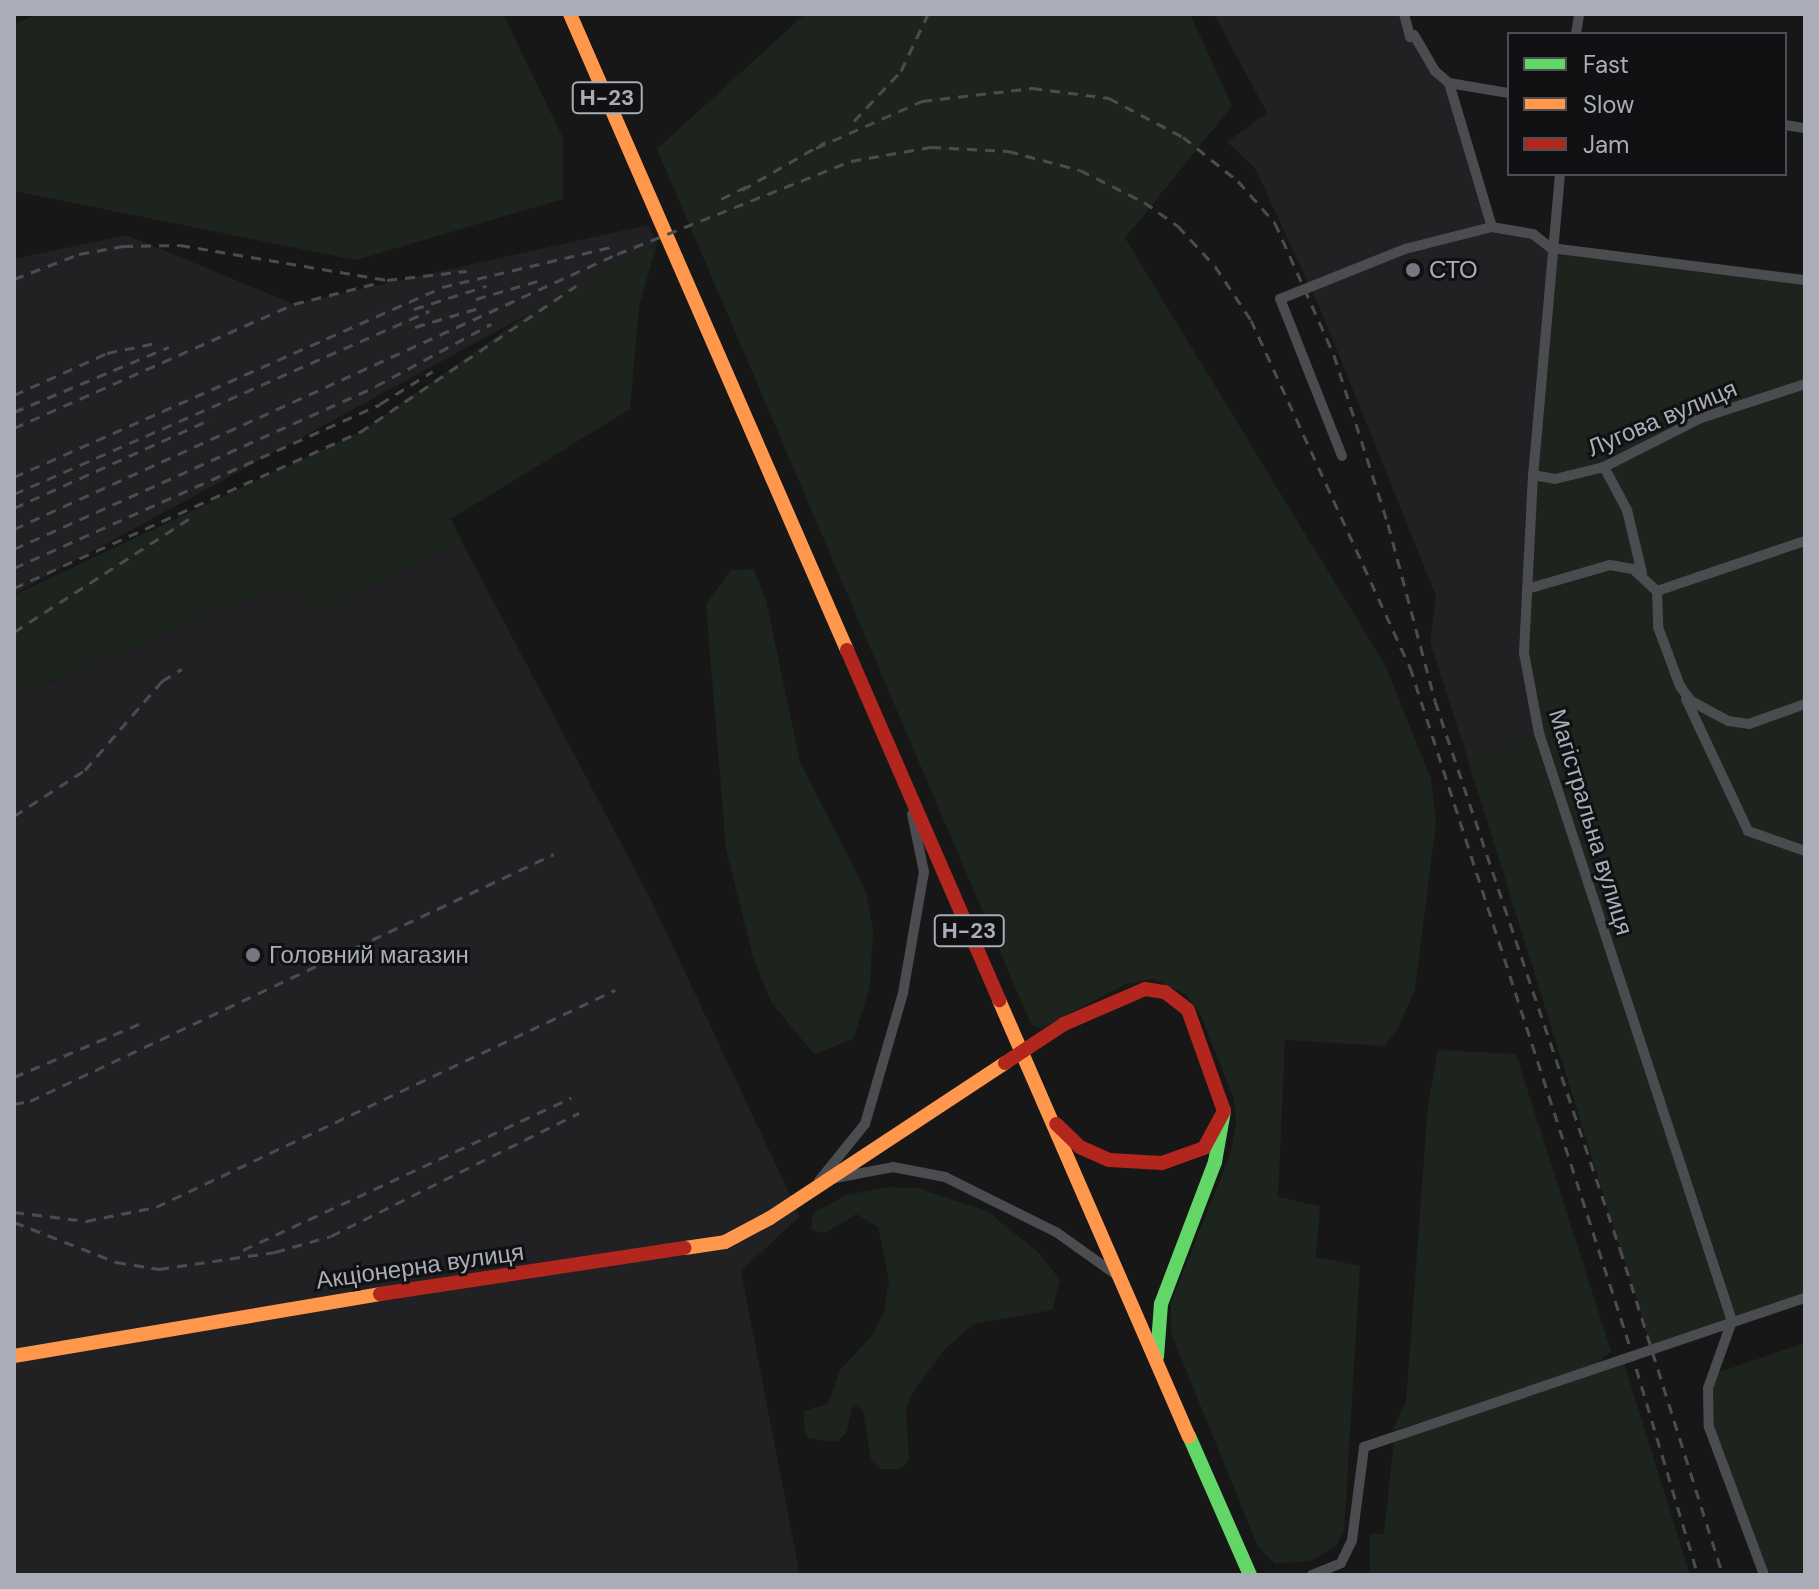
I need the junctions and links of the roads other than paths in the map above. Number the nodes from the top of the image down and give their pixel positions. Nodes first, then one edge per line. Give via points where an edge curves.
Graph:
1 (570, 14) edge
2 (1404, 14) edge
3 (1449, 83) junction
4 (1507, 93) edge
5 (1560, 176) edge
6 (1492, 227) junction
7 (1551, 248) junction
8 (1805, 280) edge
9 (1805, 384) edge
10 (1342, 456) dead end
11 (1604, 467) junction
12 (1533, 475) junction
13 (1805, 541) edge
14 (1645, 579) junction
15 (1527, 589) junction
16 (1657, 591) junction
17 (1680, 686) junction
18 (1805, 704) edge
19 (904, 782) junction
20 (1805, 851) edge
21 (1224, 1111) junction
22 (1050, 1117) junction
23 (818, 1183) junction
24 (1119, 1277) junction
25 (1805, 1298) edge
26 (1732, 1321) junction
27 (14, 1356) edge
28 (1157, 1363) junction
29 (1250, 1575) edge
30 (1312, 1575) edge
31 (1764, 1575) edge

1 - 19 main road, Н-23
2 - 3 street via 1410,37 1414,35 1435,71
3 - 4 street
3 - 6 street
5 - 7 street, Магістральна вулиця
6 - 7 street via 1533,234
6 - 10 street via 1405,249 1280,299
7 - 8 street
7 - 12 street, Магістральна вулиця
9 - 11 street, Лугова вулиця via 1701,418
11 - 12 street, Лугова вулиця via 1555,479
11 - 14 street via 1627,510
12 - 15 street, Магістральна вулиця
13 - 16 street
14 - 15 street via 1633,569 1610,565
14 - 16 street
15 - 26 street, Магістральна вулиця via 1524,653 1539,733
16 - 17 street via 1658,627
17 - 18 street via 1709,713 1739,723
17 - 20 street via 1748,831
19 - 22 main road, Н-23
19 - 23 street via 923,863 915,942 873,1103 851,1144
21 - 22 main road via 1204,1148 1148,1165 1095,1155 1068,1138
21 - 23 main road, Акціонерна вулиця via 1188,1010 1165,992 1133,992 1064,1024
21 - 28 main road via 1219,1152 1161,1304
22 - 24 main road, Н-23
23 - 24 street via 893,1167 945,1177 1056,1232
23 - 27 main road, Акціонерна вулиця via 760,1224 706,1247 186,1323
24 - 28 main road, Н-23
25 - 26 street
26 - 30 street via 1364,1447 1352,1540 1341,1563
26 - 31 street via 1708,1388 1709,1427
28 - 29 main road, Н-23

